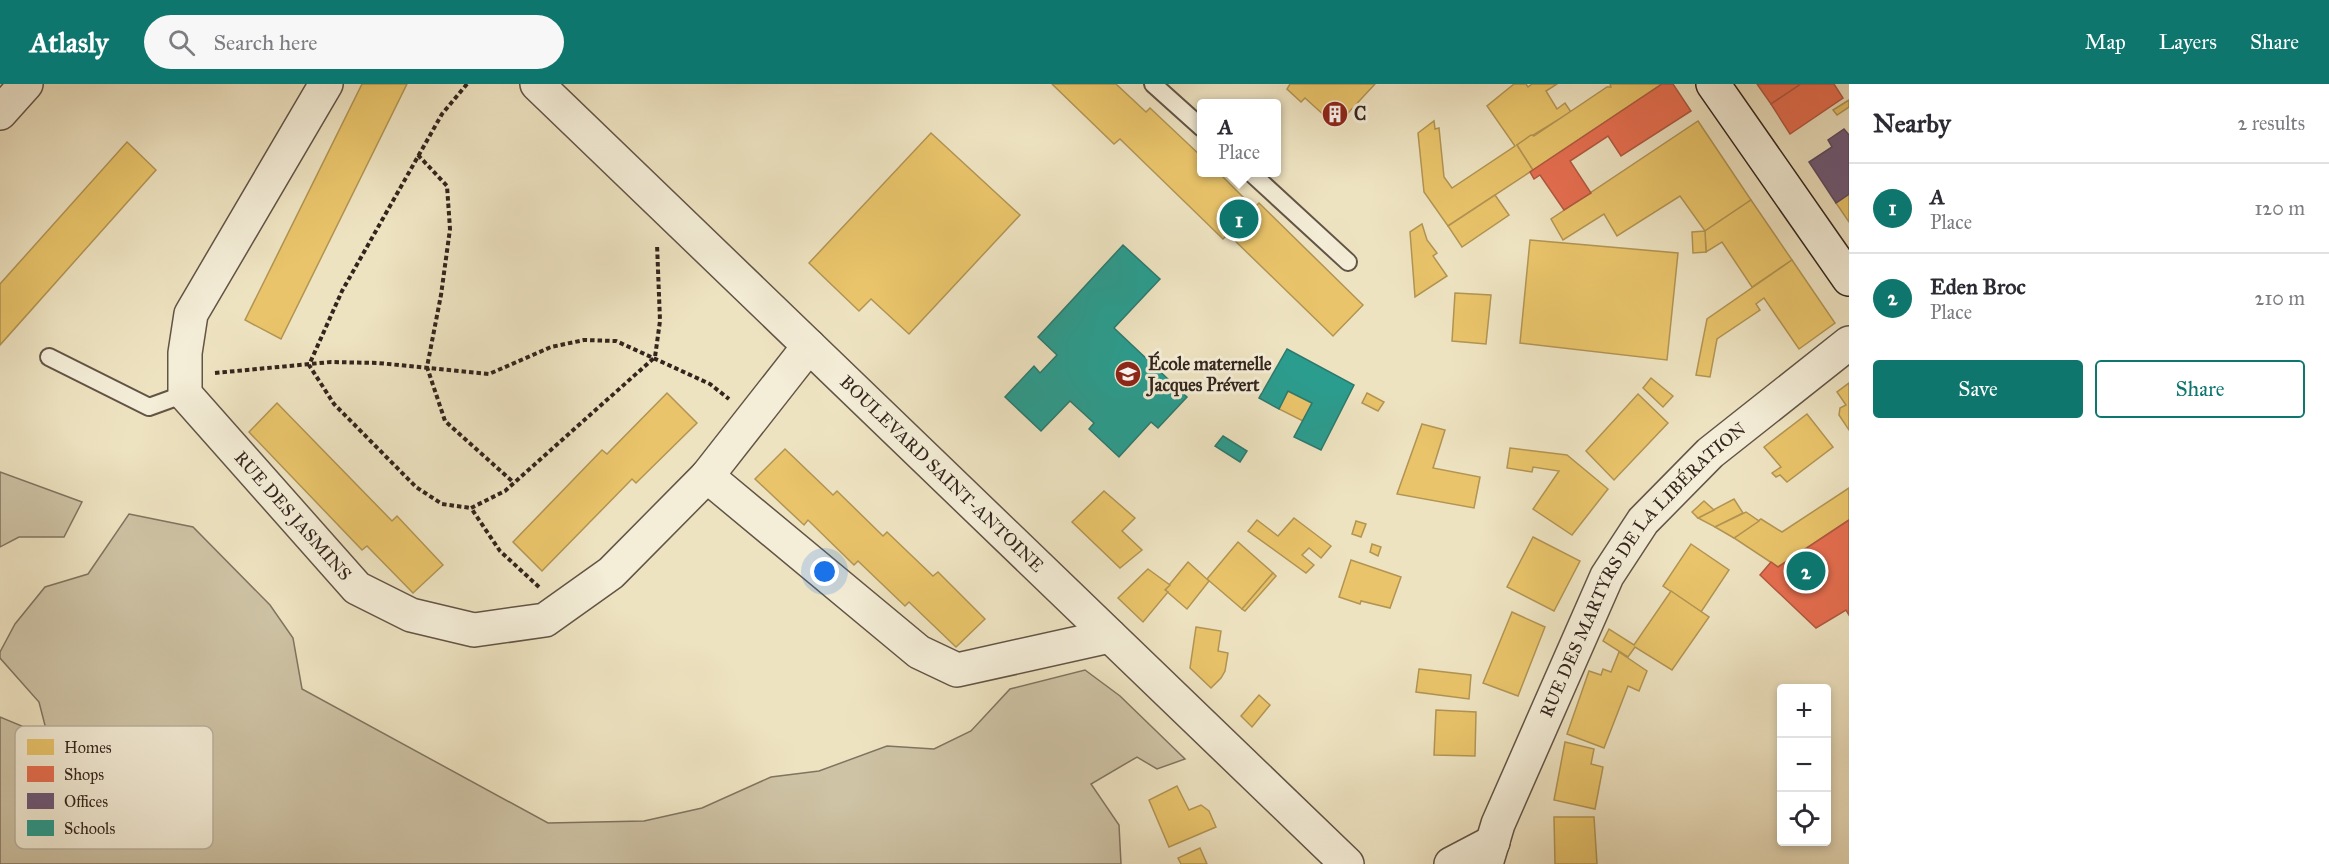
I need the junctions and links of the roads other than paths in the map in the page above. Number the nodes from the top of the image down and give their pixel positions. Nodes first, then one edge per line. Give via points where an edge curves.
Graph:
1 (26, 84) edge
2 (326, 84) edge
3 (537, 84) edge
4 (1153, 84) edge
5 (1714, 85) edge
6 (0, 113) edge
7 (1197, 124) edge
8 (1255, 177) edge
9 (1348, 262) dead end
10 (1849, 279) edge
11 (1849, 343) edge
12 (809, 346) junction
13 (49, 357) dead end
14 (185, 394) junction
15 (707, 476) junction
16 (1110, 636) junction
17 (1489, 853) edge
18 (1347, 864) edge
19 (1451, 864) edge

1 - 6 street
2 - 14 street via 191,314 184,353
3 - 12 street, BOULEVARD SAINT-ANTOINE
4 - 7 lane
5 - 10 street
8 - 9 lane
11 - 17 street, RUE DES MARTYRS DE LA LIBÉRATION via 1710,453 1643,521 1607,576 1498,824
12 - 15 street, RUE DES JASMINS
12 - 16 street, BOULEVARD SAINT-ANTOINE
13 - 14 lane via 149,407
14 - 15 street, RUE DES JASMINS via 357,588 411,615 474,630 544,620 611,573
15 - 16 street via 919,652 957,670
16 - 18 street, BOULEVARD SAINT-ANTOINE
17 - 19 street, RUE DES MARTYRS DE LA LIBÉRATION

